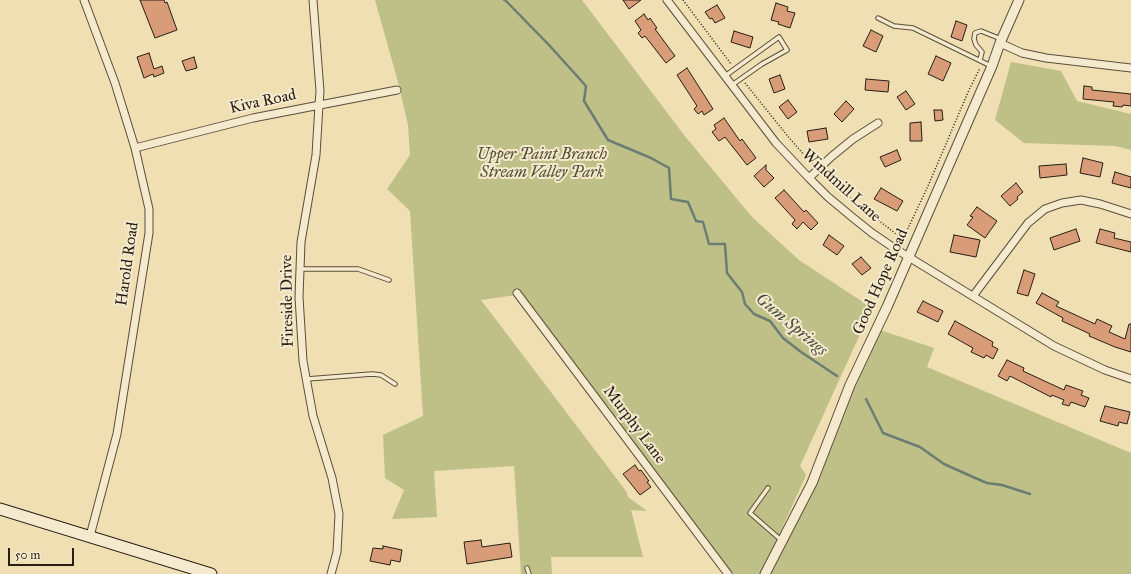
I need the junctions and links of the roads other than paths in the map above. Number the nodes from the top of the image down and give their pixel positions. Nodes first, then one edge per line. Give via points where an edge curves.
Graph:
1 (84, 0) edge
2 (313, 0) edge
3 (667, 0) edge
4 (1019, 0) edge
5 (878, 18) dead end
6 (1001, 41) junction
7 (985, 63) junction
8 (1131, 68) edge
9 (724, 76) junction
10 (732, 86) junction
11 (397, 90) dead end
12 (319, 105) junction
13 (878, 123) dead end
14 (135, 148) junction
15 (809, 178) junction
16 (1131, 214) edge
17 (909, 256) junction
18 (300, 269) junction
19 (389, 280) dead end
20 (517, 293) dead end
21 (973, 296) junction
22 (306, 379) junction
23 (1131, 379) edge
24 (395, 384) dead end
25 (768, 488) dead end
26 (0, 509) edge
27 (90, 536) junction
28 (782, 541) junction
29 (527, 568) dead end
30 (211, 574) edge
31 (331, 574) edge
32 (529, 574) edge
33 (728, 574) edge
34 (765, 574) edge

1 - 14 street, Harold Road via 115,83
2 - 12 street, Fireside Drive
3 - 9 street, Windmill Lane
4 - 6 street, Good Hope Road
5 - 7 lane via 894,26 913,28
6 - 7 street, Good Hope Road
6 - 7 lane via 981,31 975,33 974,39
6 - 8 street via 1022,53 1046,58
7 - 17 street, Good Hope Road
9 - 10 street, Windmill Lane
9 - 10 lane via 779,38 787,50
10 - 15 street, Windmill Lane via 776,143
11 - 12 street, Kiva Road
12 - 14 street, Kiva Road via 253,118
12 - 18 street, Fireside Drive via 316,155 301,242
13 - 15 street via 853,139
14 - 27 street, Harold Road via 149,209 149,233 116,434
15 - 17 street, Windmill Lane via 872,233
16 - 21 street via 1081,200 1045,209 1028,223
17 - 21 street, Windmill Lane
17 - 28 street, Good Hope Road via 850,385 812,483
18 - 19 lane via 358,268
18 - 22 street, Fireside Drive via 299,297
20 - 33 street, Murphy Lane
21 - 23 street, Windmill Lane via 1054,346
22 - 24 lane via 372,374 381,375
22 - 31 street, Fireside Drive via 339,514 337,552
25 - 28 lane via 750,513
26 - 27 main road
27 - 30 main road
28 - 34 street, Good Hope Road
29 - 32 lane

